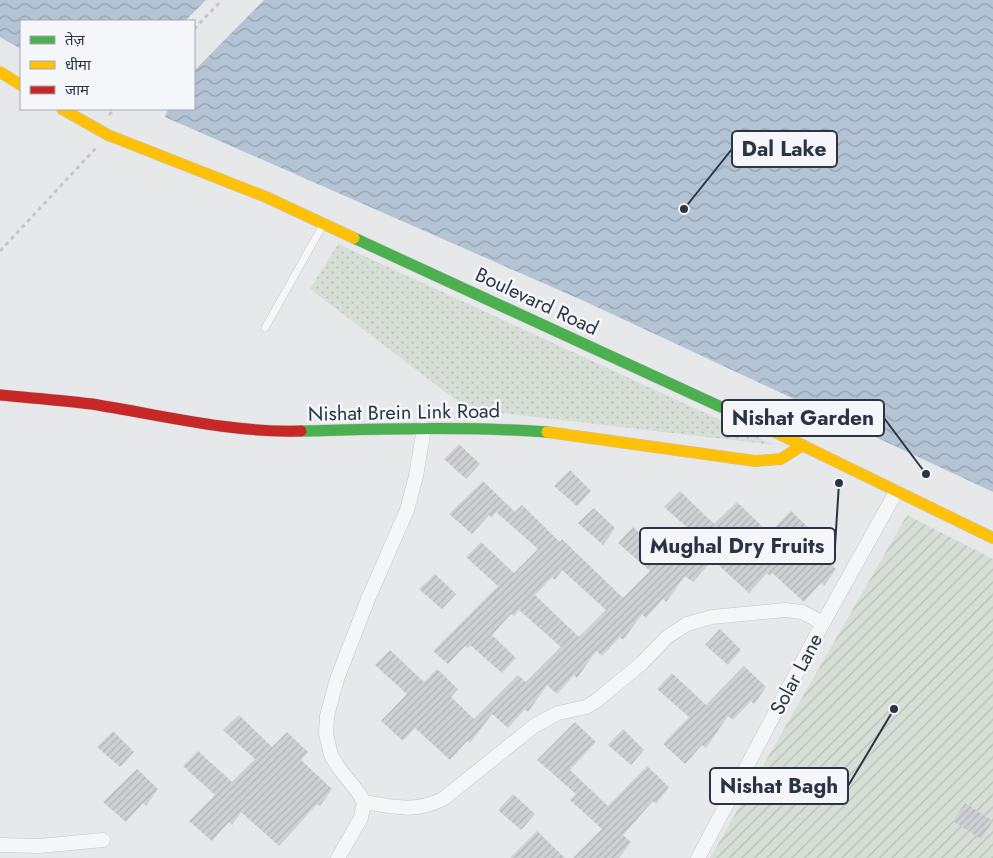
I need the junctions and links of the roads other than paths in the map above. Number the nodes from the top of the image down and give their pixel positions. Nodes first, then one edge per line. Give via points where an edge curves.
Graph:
1 (0, 72) edge
2 (20, 84) edge
3 (64, 110) edge
4 (323, 224) junction
5 (265, 328) dead end
6 (0, 396) edge
7 (424, 428) junction
8 (803, 445) junction
9 (896, 492) junction
10 (993, 538) edge
11 (823, 623) junction
12 (364, 802) junction
13 (103, 840) dead end
14 (0, 845) edge
15 (338, 858) edge
16 (698, 858) edge

1 - 2 main road
3 - 4 main road, Boulevard Road via 108,135 266,197
4 - 5 lane
4 - 8 main road, Boulevard Road
6 - 7 main road, Nishat Brein Link Road via 89,404 243,430
7 - 8 main road, Nishat Brein Link Road via 558,432 755,461 784,458
7 - 12 street via 407,510 337,679 327,716 326,734 331,755
8 - 9 main road, Boulevard Road
9 - 10 main road, Boulevard Road
9 - 11 street, Solar Lane
11 - 12 street via 802,612 785,610 712,617 687,624 667,637 642,663 596,701 586,707 558,713 534,726 443,799 419,808
11 - 16 street, Solar Lane
12 - 15 street via 361,818
13 - 14 street via 39,846

